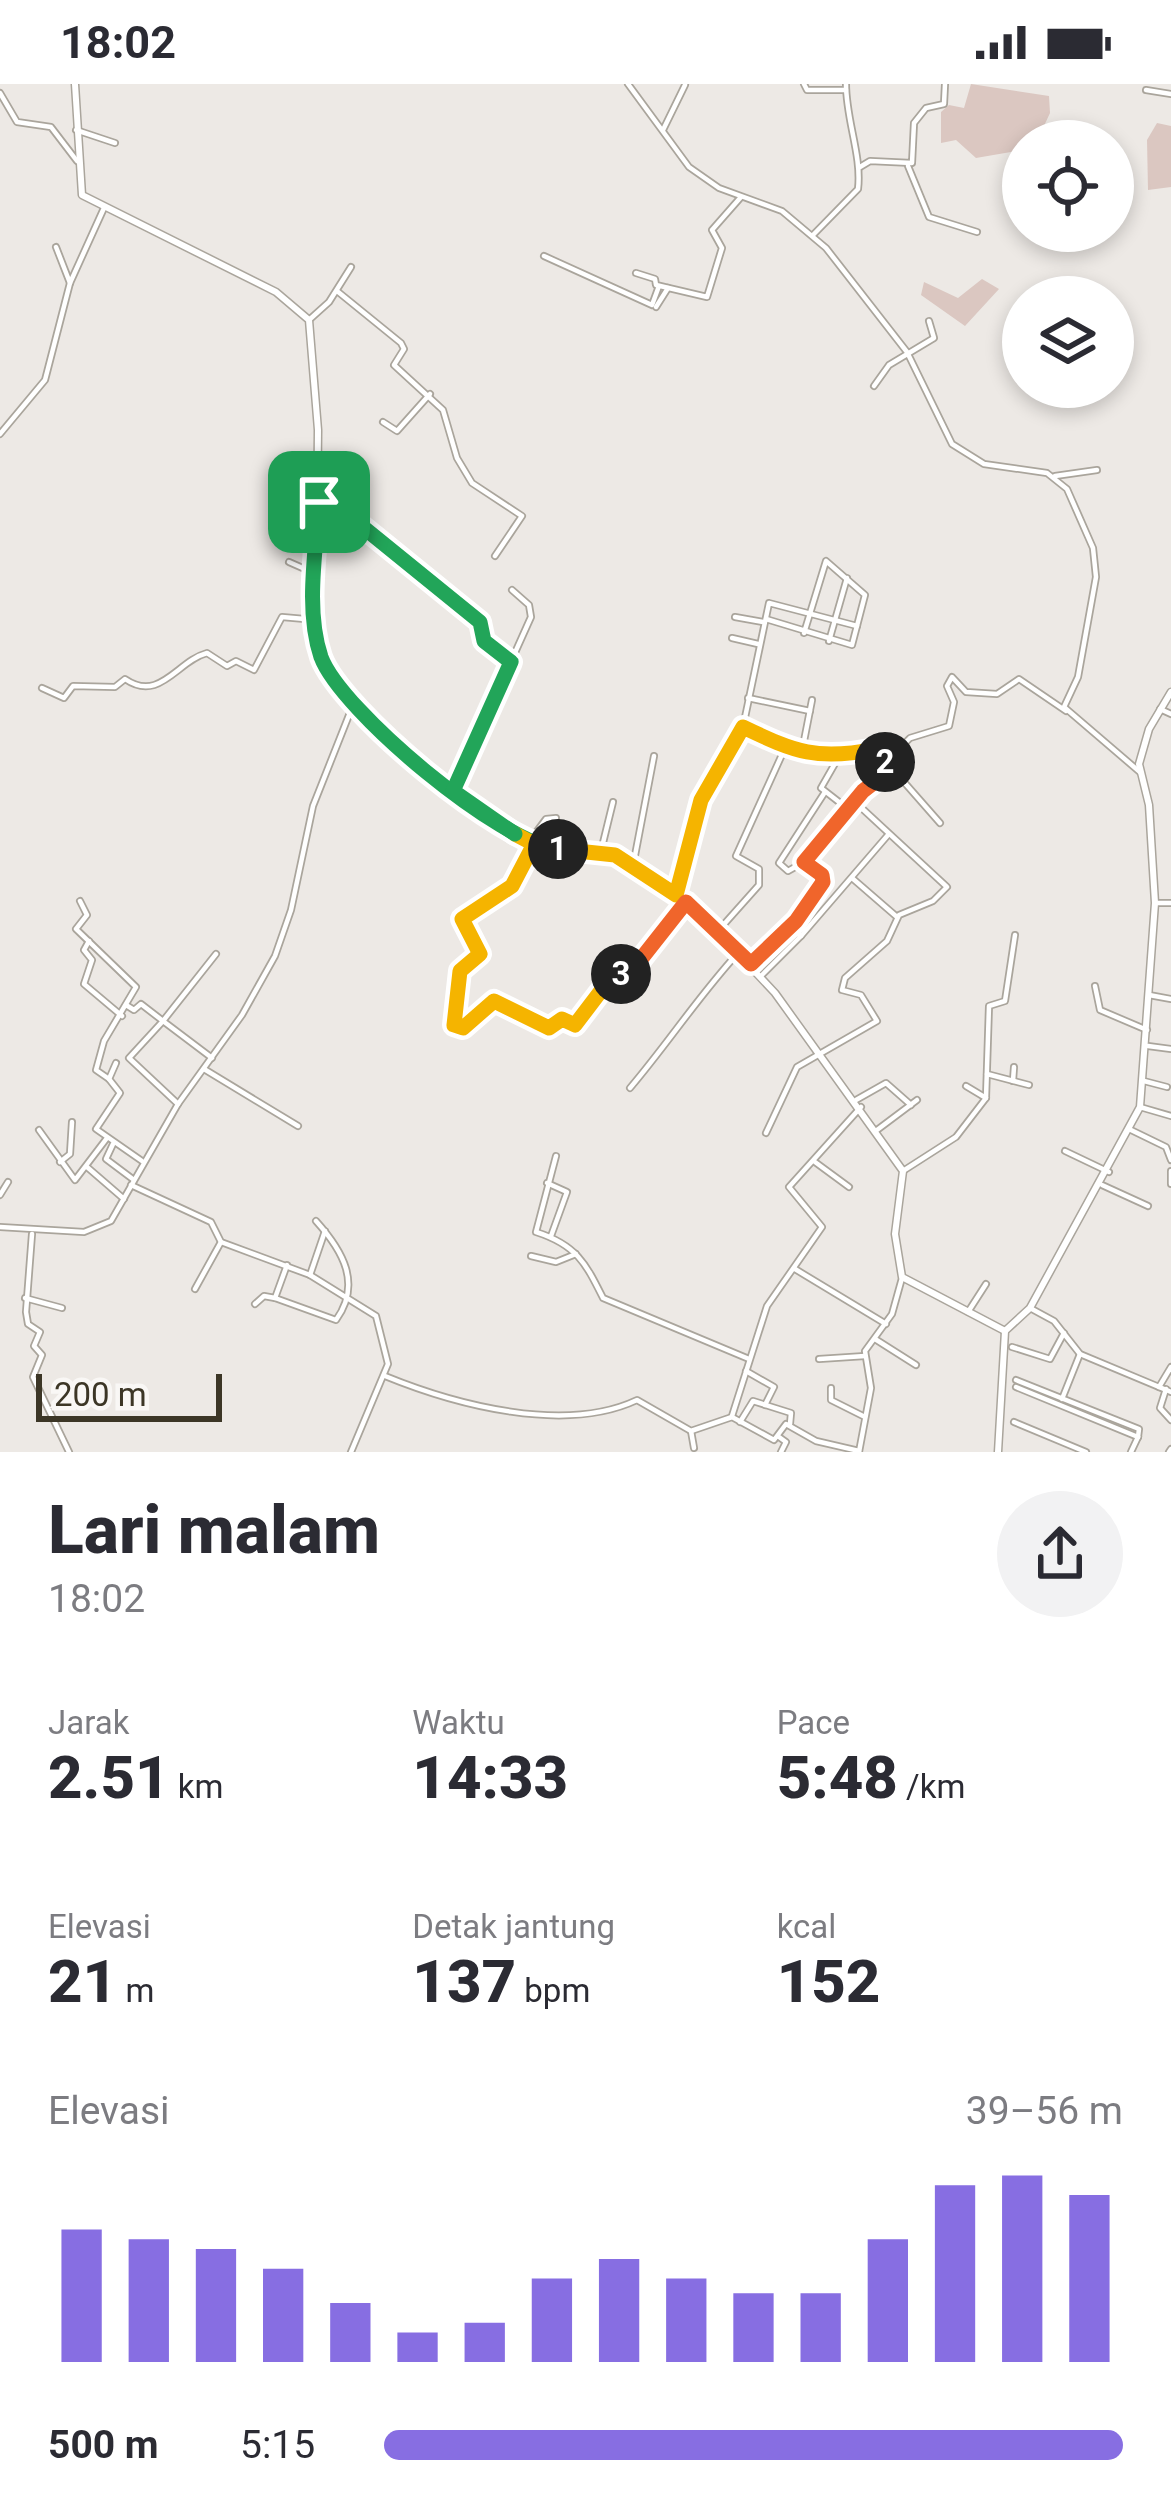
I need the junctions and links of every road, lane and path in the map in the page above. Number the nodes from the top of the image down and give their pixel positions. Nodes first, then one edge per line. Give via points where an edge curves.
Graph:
1 (75, 84) edge
2 (628, 84) edge
3 (805, 84) edge
4 (946, 84) edge
5 (685, 85) edge
6 (846, 87) edge
7 (1146, 90) dead end
8 (0, 93) edge
9 (1171, 94) edge
10 (76, 130) junction
11 (663, 130) junction
12 (116, 143) dead end
13 (77, 161) junction
14 (860, 166) junction
15 (908, 166) junction
16 (740, 197) junction
17 (104, 208) junction
18 (977, 232) dead end
19 (812, 235) junction
20 (56, 247) dead end
21 (544, 256) dead end
22 (351, 267) dead end
23 (636, 273) dead end
24 (70, 283) junction
25 (659, 286) junction
26 (668, 288) junction
27 (337, 291) junction
28 (656, 308) dead end
29 (309, 320) junction
30 (929, 322) dead end
31 (907, 352) junction
32 (874, 386) dead end
33 (430, 394) junction
34 (382, 422) dead end
35 (0, 434) edge
36 (1097, 470) dead end
37 (1054, 476) junction
38 (319, 502) junction
39 (495, 556) dead end
40 (289, 562) dead end
41 (314, 573) junction
42 (847, 578) junction
43 (512, 590) dead end
44 (811, 612) junction
45 (736, 616) dead end
46 (316, 620) junction
47 (763, 620) junction
48 (835, 620) junction
49 (857, 626) junction
50 (804, 633) junction
51 (732, 638) dead end
52 (829, 640) junction
53 (758, 644) junction
54 (511, 662) junction
55 (42, 688) dead end
56 (1171, 692) edge
57 (748, 698) junction
58 (812, 700) dead end
59 (353, 705) junction
60 (1160, 709) junction
61 (1066, 710) junction
62 (810, 711) junction
63 (1171, 714) edge
64 (743, 727) junction
65 (804, 741) dead end
66 (785, 748) junction
67 (654, 756) dead end
68 (839, 758) junction
69 (890, 770) junction
70 (1141, 773) junction
71 (453, 791) junction
72 (825, 792) junction
73 (854, 801) junction
74 (613, 802) dead end
75 (848, 808) junction
76 (556, 818) dead end
77 (940, 823) dead end
78 (888, 835) junction
79 (531, 843) junction
80 (601, 851) junction
81 (804, 862) junction
82 (633, 866) junction
83 (851, 878) junction
84 (676, 895) junction
85 (808, 898) junction
86 (80, 901) dead end
87 (686, 902) junction
88 (1155, 903) junction
89 (1171, 904) edge
90 (822, 911) junction
91 (897, 916) junction
92 (789, 927) junction
93 (718, 931) junction
94 (1015, 934) dead end
95 (801, 936) junction
96 (89, 941) junction
97 (738, 953) junction
98 (216, 954) dead end
99 (751, 964) junction
100 (761, 976) junction
101 (1095, 986) dead end
102 (1149, 995) junction
103 (1171, 999) edge
104 (126, 1006) junction
105 (122, 1016) junction
106 (163, 1021) junction
107 (1147, 1030) junction
108 (1148, 1046) junction
109 (1171, 1048) edge
110 (819, 1050) junction
111 (212, 1058) junction
112 (116, 1063) dead end
113 (1014, 1066) dead end
114 (204, 1069) junction
115 (987, 1074) junction
116 (109, 1079) junction
117 (1013, 1081) junction
118 (1144, 1081) junction
119 (1029, 1085) dead end
120 (966, 1086) dead end
121 (1167, 1087) dead end
122 (630, 1088) dead end
123 (986, 1098) junction
124 (858, 1103) junction
125 (178, 1104) junction
126 (1140, 1107) junction
127 (1171, 1116) edge
128 (72, 1122) dead end
129 (298, 1126) dead end
130 (40, 1130) dead end
131 (877, 1130) junction
132 (1131, 1130) junction
133 (766, 1133) dead end
134 (110, 1141) junction
135 (1065, 1151) dead end
136 (556, 1156) dead end
137 (1171, 1160) edge
138 (60, 1162) junction
139 (144, 1162) junction
140 (814, 1162) junction
141 (87, 1167) junction
142 (903, 1171) junction
143 (1171, 1171) edge
144 (1108, 1172) junction
145 (8, 1181) dead end
146 (133, 1182) junction
147 (547, 1183) junction
148 (1171, 1184) edge
149 (1102, 1185) junction
150 (849, 1187) dead end
151 (0, 1195) edge
152 (124, 1198) junction
153 (541, 1204) junction
154 (1148, 1206) dead end
155 (557, 1211) junction
156 (316, 1221) dead end
157 (0, 1227) edge
158 (325, 1231) junction
159 (32, 1232) junction
160 (550, 1236) junction
161 (220, 1243) junction
162 (576, 1254) junction
163 (531, 1256) dead end
164 (286, 1264) junction
165 (795, 1269) junction
166 (310, 1274) junction
167 (902, 1276) junction
168 (986, 1284) dead end
169 (195, 1289) dead end
170 (25, 1298) junction
171 (275, 1298) junction
172 (350, 1298) junction
173 (254, 1304) dead end
174 (62, 1308) dead end
175 (1030, 1308) junction
176 (968, 1312) junction
177 (886, 1324) junction
178 (1005, 1331) junction
179 (1064, 1333) junction
180 (874, 1339) junction
181 (1012, 1347) dead end
182 (1080, 1354) junction
183 (865, 1356) junction
184 (749, 1359) junction
185 (819, 1359) dead end
186 (916, 1365) dead end
187 (1171, 1367) edge
188 (746, 1371) junction
189 (385, 1376) junction
190 (1016, 1383) dead end
191 (831, 1388) dead end
192 (1165, 1389) edge
193 (1061, 1401) junction
194 (765, 1405) junction
195 (732, 1417) junction
196 (865, 1417) junction
197 (1171, 1420) edge
198 (740, 1422) junction
199 (1014, 1422) dead end
200 (790, 1425) junction
201 (692, 1431) junction
202 (779, 1437) junction
203 (1066, 1444) junction
204 (694, 1448) dead end
205 (859, 1451) edge
206 (69, 1452) edge
207 (351, 1452) edge
208 (781, 1452) edge
209 (998, 1452) edge
210 (1063, 1452) edge
211 (1087, 1452) edge
212 (1131, 1452) edge

1 - 10 street
2 - 11 street
3 - 6 street
4 - 15 street via 944,104 926,108 914,123
5 - 11 street
6 - 14 street via 850,144
7 - 9 street
8 - 13 street via 17,122 51,127
10 - 12 street
10 - 13 street
11 - 16 street via 689,167
13 - 17 street via 81,193
14 - 15 street
14 - 19 street via 856,194
15 - 18 street via 929,217
16 - 19 street via 782,211
16 - 26 street via 712,230 722,248 708,296
17 - 24 street
17 - 29 street via 276,292
19 - 31 street
20 - 24 street
21 - 25 street via 652,305
22 - 27 street
23 - 25 street
24 - 35 street via 46,380
25 - 26 street
26 - 28 street
27 - 29 street
27 - 33 street via 397,338 404,349 394,365
29 - 38 street
30 - 31 street via 934,338
31 - 32 street
31 - 37 street via 952,444 984,464
33 - 34 street via 398,431
33 - 39 street via 472,483 522,517
36 - 37 street
37 - 61 street via 1077,508 1096,563
38 - 41 street
38 - 54 street via 337,506 441,587
40 - 41 street
41 - 46 street
42 - 44 street via 826,561
42 - 48 street
42 - 49 street via 865,595
43 - 54 street via 532,613
44 - 47 street via 769,603
44 - 48 street
44 - 50 street
45 - 47 street
46 - 55 street via 282,617 256,669 227,666 207,653 171,679 138,687 125,680 73,686 66,698
46 - 59 street via 322,660
47 - 50 street
47 - 53 street
48 - 49 street
48 - 52 street
49 - 52 street via 851,646
50 - 52 street
51 - 53 street
53 - 57 street
54 - 71 street
56 - 60 street
57 - 62 street
57 - 64 street
58 - 62 street
59 - 71 street via 376,733
59 - 111 street via 313,806 284,935
60 - 63 street
60 - 70 street via 1143,743
61 - 69 street via 1019,680 995,694 966,692 950,680 950,726 909,739
61 - 70 street
62 - 65 street
64 - 66 street
64 - 84 street via 701,800
66 - 68 street
66 - 93 street via 736,856 759,869 759,885
67 - 82 street
68 - 69 street via 875,749
68 - 72 street
69 - 73 street
69 - 77 street
70 - 88 street
71 - 79 street
72 - 75 street
72 - 81 street via 779,863 788,871
73 - 75 street
73 - 78 street
74 - 80 street
75 - 81 street
76 - 79 street via 546,819
78 - 83 street
78 - 91 street via 947,885 933,902
79 - 80 street
79 - 87 street via 512,886 462,919 480,954 460,971 456,1028 494,1001 549,1028 562,1019 576,1025 594,995 613,975 630,973
80 - 82 street
81 - 85 street via 824,878
82 - 84 street
83 - 90 street
83 - 91 street
84 - 87 street
85 - 90 street
85 - 92 street
86 - 96 street via 87,915 75,927
87 - 93 street
88 - 89 street
88 - 102 street
90 - 95 street
91 - 110 street via 887,941 842,985 861,995 877,1021
92 - 95 street
92 - 99 street
93 - 97 street
94 - 115 street via 1005,1000 989,1006
95 - 100 street
96 - 104 street via 135,985
96 - 105 street via 84,984
97 - 99 street
97 - 122 street
98 - 106 street
99 - 100 street
100 - 110 street
101 - 107 street via 1097,1006
102 - 103 street
102 - 107 street
104 - 105 street
104 - 106 street via 141,1004
105 - 116 street via 96,1067
106 - 111 street
106 - 125 street via 129,1058
107 - 108 street
108 - 109 street
108 - 118 street
110 - 124 street
110 - 133 street via 794,1072
111 - 114 street
112 - 116 street
113 - 117 street
114 - 125 street
114 - 129 street
115 - 117 street
115 - 123 street
116 - 134 street via 121,1090 96,1127
117 - 119 street
118 - 121 street
118 - 126 street
120 - 123 street
123 - 142 street via 956,1137
124 - 131 street
124 - 131 street via 886,1083 914,1102
124 - 140 street
125 - 139 street
126 - 127 street
126 - 132 street
128 - 138 street via 70,1154
130 - 138 street
131 - 142 street
132 - 137 street via 1166,1147
132 - 144 street
134 - 139 street
134 - 141 street
134 - 146 street via 106,1159
135 - 144 street
136 - 147 street
138 - 141 street via 75,1180
139 - 146 street
140 - 150 street
140 - 165 street via 789,1188 822,1226
141 - 152 street
142 - 167 street via 895,1234
143 - 148 street
144 - 149 street
145 - 151 street
146 - 152 street
146 - 161 street via 211,1222
147 - 153 street
147 - 155 street via 567,1192
149 - 154 street
149 - 175 street
152 - 159 street via 96,1231
153 - 155 street
153 - 160 street via 536,1230
155 - 160 street
156 - 158 street
157 - 159 street
158 - 166 street
158 - 172 street via 346,1265
159 - 170 street
160 - 162 street
161 - 164 street
161 - 169 street
162 - 163 street via 556,1262
162 - 184 street via 597,1275 603,1298
164 - 166 street
164 - 171 street
165 - 177 street
165 - 184 street via 767,1306
166 - 172 street
167 - 176 street
167 - 177 street
168 - 176 street
170 - 174 street
170 - 206 street via 27,1322 40,1331 34,1384
171 - 172 street via 332,1322
171 - 173 street
172 - 189 street via 379,1321 389,1352
175 - 178 street
175 - 179 street
176 - 178 street
177 - 180 street
178 - 209 street
179 - 181 street via 1050,1359
179 - 182 street
180 - 183 street
180 - 186 street
182 - 192 street
182 - 193 street
183 - 185 street
183 - 196 street
184 - 188 street
187 - 192 street
188 - 194 street via 774,1387
188 - 195 street
189 - 201 street via 501,1413 614,1410 637,1400
189 - 207 street
190 - 193 street
191 - 196 street via 831,1400
192 - 197 street via 1160,1408
193 - 212 street via 1138,1438
194 - 198 street via 753,1401
194 - 200 street via 794,1416
195 - 198 street
195 - 201 street
196 - 205 street
198 - 202 street
199 - 203 street
200 - 202 street
200 - 205 street
201 - 204 street
202 - 208 street via 786,1443
203 - 210 street
203 - 211 street

